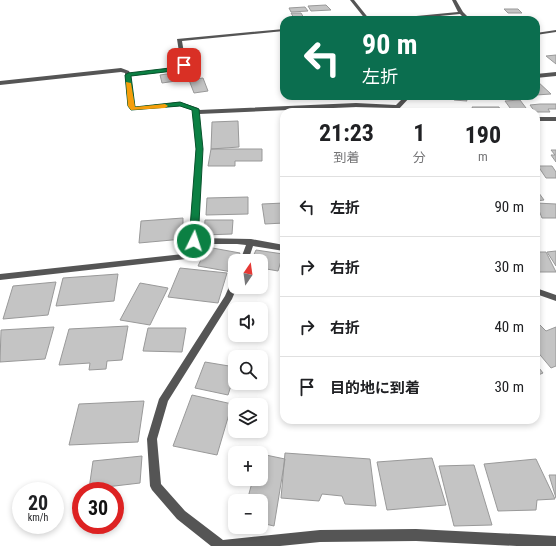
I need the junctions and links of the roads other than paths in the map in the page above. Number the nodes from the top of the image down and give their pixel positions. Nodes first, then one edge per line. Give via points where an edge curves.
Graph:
1 (352, 0) edge
2 (454, 0) edge
3 (460, 13) junction
4 (365, 16) edge
5 (428, 16) edge
6 (464, 16) edge
7 (280, 30) edge
8 (556, 31) edge
9 (540, 33) edge
10 (556, 74) edge
11 (128, 75) junction
12 (540, 76) edge
13 (0, 83) edge
14 (404, 100) edge
15 (398, 107) joint
16 (292, 108) edge
17 (280, 109) edge
18 (197, 112) junction
19 (540, 119) edge
20 (556, 119) edge
21 (194, 241) junction
22 (251, 242) junction
23 (280, 247) edge
24 (247, 254) edge
25 (0, 277) edge
26 (540, 292) edge
27 (230, 294) edge
28 (556, 298) edge
29 (556, 542) edge

1 - 4 street
2 - 3 street
3 - 5 street
3 - 6 street
7 - 11 street via 179,40 184,65 180,69
8 - 9 street
10 - 12 street
11 - 13 street via 121,70
11 - 18 street via 131,106 134,109 180,104 196,109
14 - 15 street
15 - 16 street
17 - 18 street
18 - 21 street via 199,149
19 - 20 street
21 - 22 street
21 - 25 street via 186,256
22 - 23 street
22 - 24 street
26 - 28 street
27 - 29 street via 164,399 152,439 156,486 181,516 221,546 320,536 416,535

